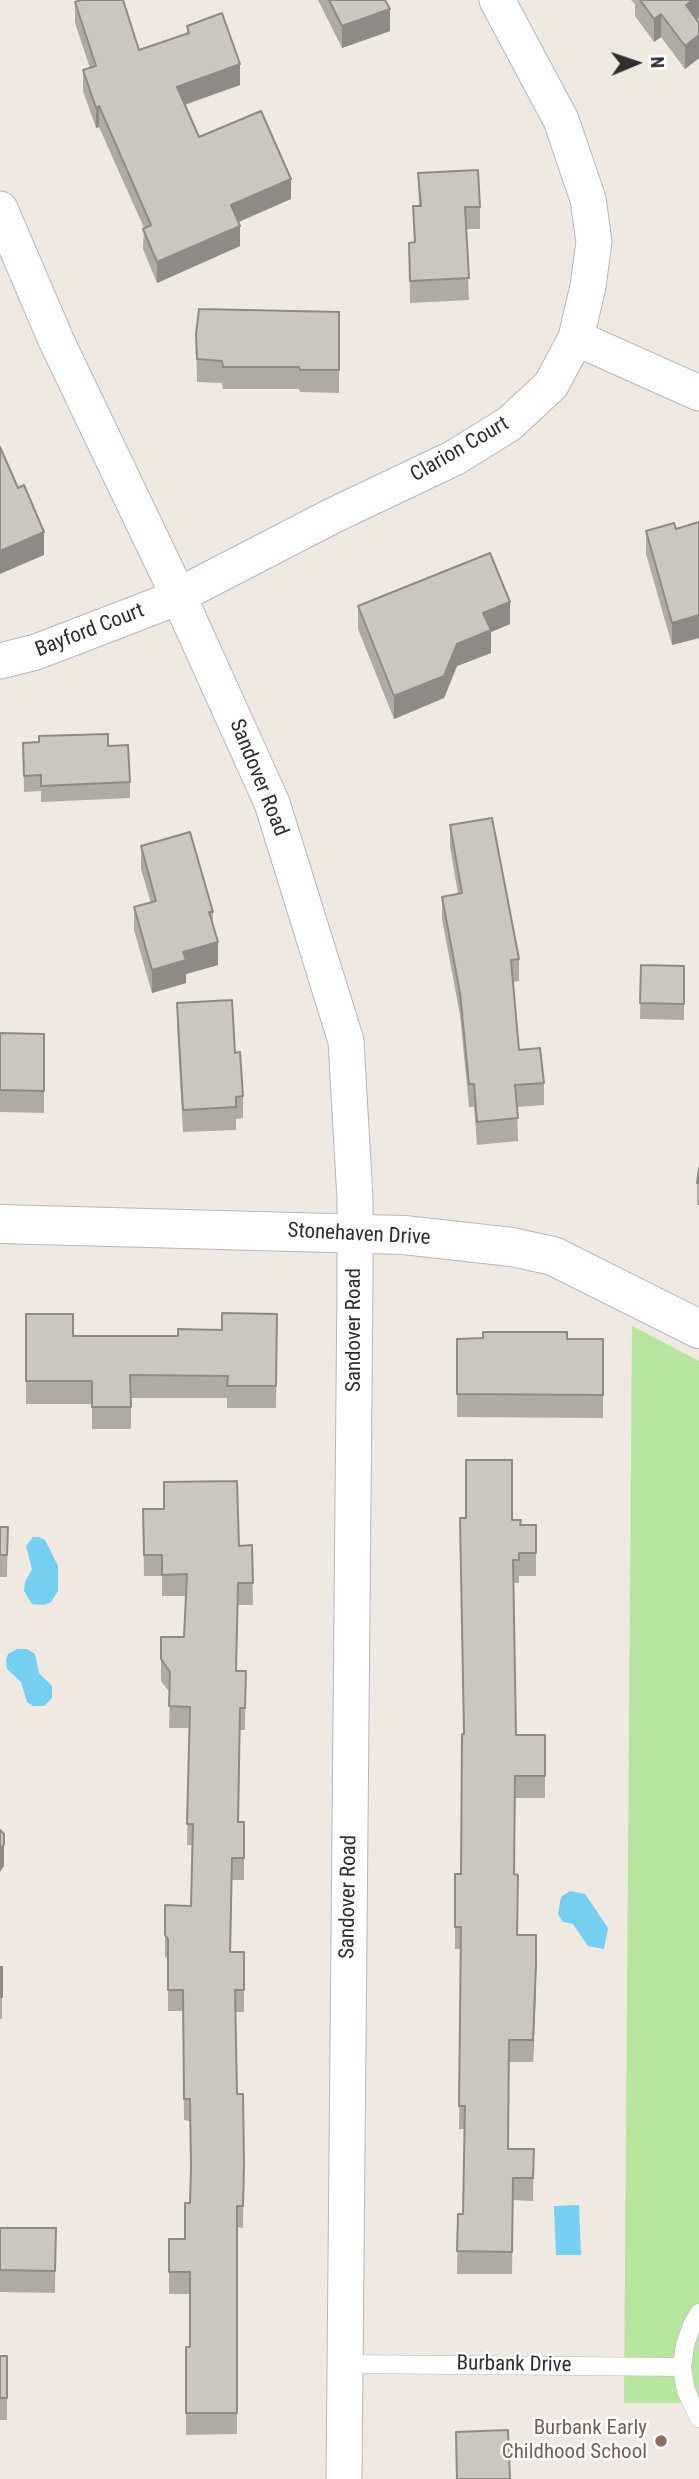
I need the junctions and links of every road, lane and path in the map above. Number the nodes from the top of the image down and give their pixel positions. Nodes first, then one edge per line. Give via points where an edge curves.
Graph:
1 (497, 0) edge
2 (0, 209) edge
3 (576, 338) junction
4 (699, 393) edge
5 (178, 595) junction
6 (0, 661) edge
7 (0, 1224) edge
8 (355, 1233) junction
9 (699, 1329) edge
10 (699, 2314) edge
11 (345, 2364) junction
12 (682, 2367) junction
13 (699, 2418) edge
14 (344, 2479) edge

1 - 3 street, Clarion Court via 561,120 587,199 594,242
2 - 5 street, Sandover Road via 56,340
3 - 4 street
3 - 5 street, Clarion Court via 551,385 509,424 454,458
5 - 6 street, Bayford Court via 36,652
5 - 8 street, Sandover Road via 272,803 346,1041
7 - 8 street, Stonehaven Drive
8 - 9 street, Stonehaven Drive via 512,1247 553,1256
8 - 11 street, Sandover Road
10 - 12 lane via 685,2345
11 - 12 lane, Burbank Drive
11 - 14 street, Sandover Road
12 - 13 lane via 686,2391

